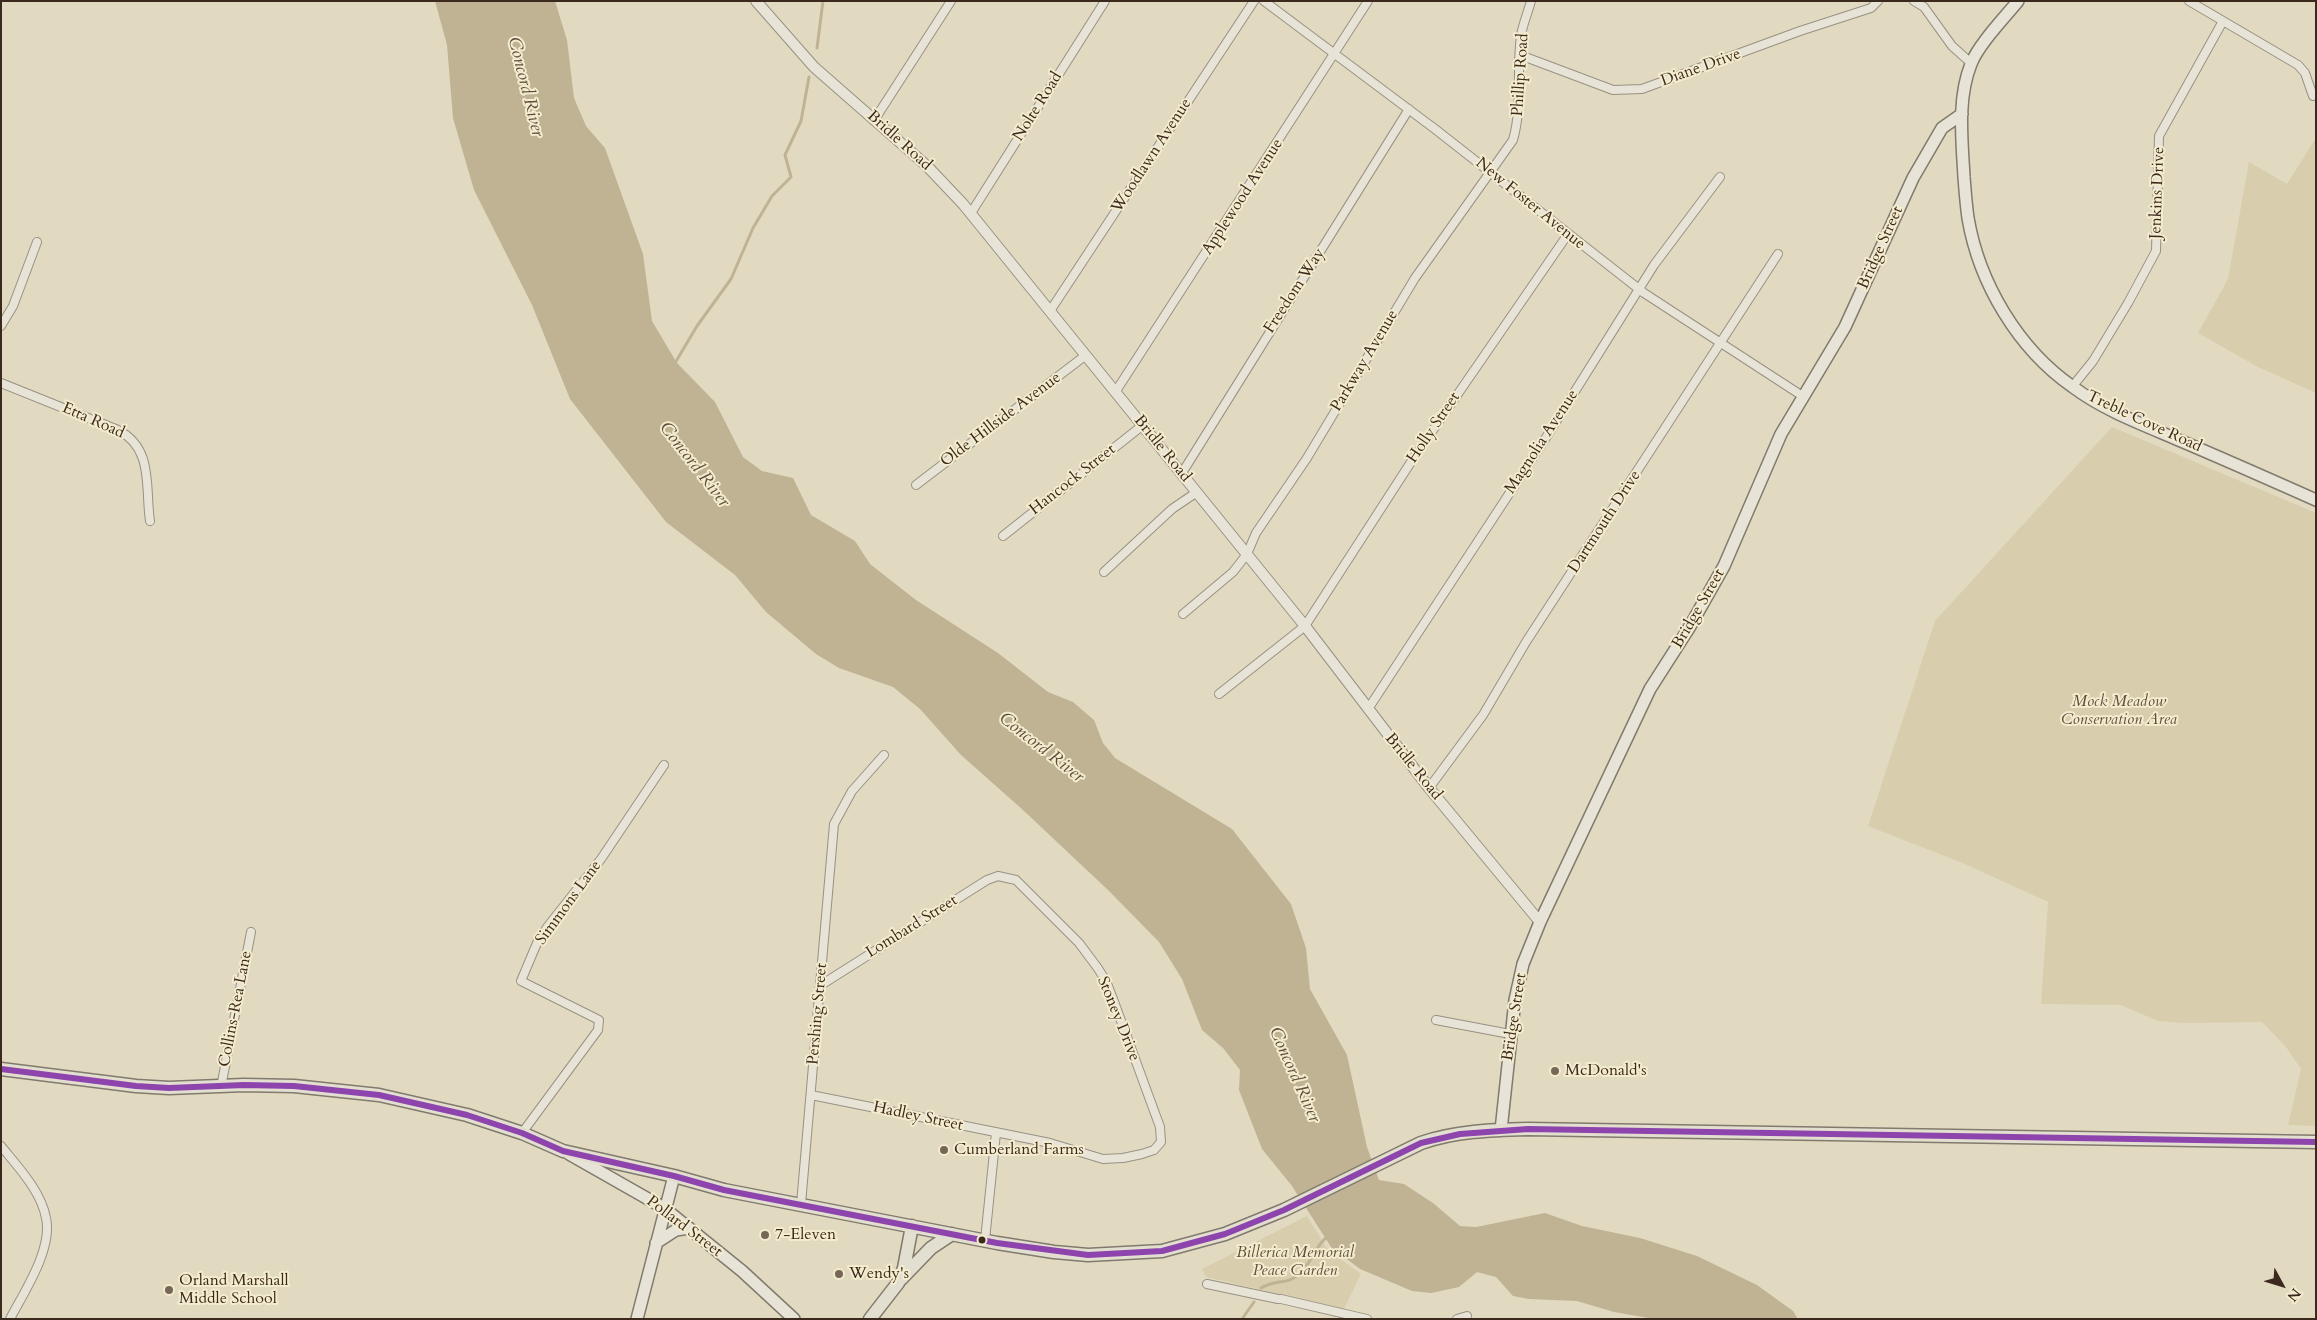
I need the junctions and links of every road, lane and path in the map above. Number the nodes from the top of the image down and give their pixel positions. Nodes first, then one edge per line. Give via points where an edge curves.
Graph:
1 (756, 1) edge
2 (951, 1) edge
3 (1105, 1) edge
4 (1254, 1) edge
5 (1264, 1) edge
6 (1368, 1) edge
7 (1532, 1) edge
8 (1878, 1) edge
9 (1914, 1) edge
10 (2018, 1) edge
11 (2189, 1) edge
12 (2223, 21) junction
13 (1335, 54) junction
14 (1520, 56) junction
15 (1971, 63) junction
16 (2313, 96) dead end
17 (1409, 109) junction
18 (1962, 114) junction
19 (875, 118) junction
20 (1491, 172) junction
21 (1720, 177) dead end
22 (971, 213) junction
23 (1568, 234) junction
24 (37, 242) dead end
25 (1778, 254) dead end
26 (1640, 290) junction
27 (1050, 311) junction
28 (1, 326) edge
29 (1720, 342) junction
30 (1086, 355) junction
31 (1, 383) edge
32 (2072, 387) junction
33 (1116, 391) junction
34 (1804, 397) junction
35 (1144, 425) junction
36 (1182, 473) junction
37 (916, 485) dead end
38 (1197, 492) junction
39 (2316, 500) edge
40 (150, 521) dead end
41 (1003, 536) dead end
42 (1247, 554) junction
43 (1104, 572) dead end
44 (1183, 614) dead end
45 (1305, 626) junction
46 (1219, 694) dead end
47 (1368, 710) junction
48 (884, 755) dead end
49 (664, 765) dead end
50 (1429, 788) junction
51 (1006, 877) joint
52 (1540, 922) junction
53 (251, 932) dead end
54 (821, 985) junction
55 (1436, 1020) dead end
56 (1510, 1034) junction
57 (1, 1069) edge
58 (221, 1087) junction
59 (811, 1096) junction
60 (1501, 1130) junction
61 (522, 1133) junction
62 (996, 1133) junction
63 (2316, 1142) edge
64 (1, 1146) edge
65 (563, 1151) junction
66 (1142, 1154) joint
67 (674, 1176) junction
68 (801, 1204) junction
69 (664, 1208) junction
70 (912, 1226) junction
71 (689, 1228) junction
72 (952, 1234) junction
73 (985, 1240) junction
74 (656, 1243) junction
75 (898, 1283) junction
76 (1207, 1284) dead end
77 (1467, 1316) dead end
78 (10, 1319) edge
79 (637, 1319) edge
80 (794, 1319) edge
81 (870, 1319) edge
82 (1367, 1319) edge
83 (1457, 1319) edge

1 - 19 street, Bridle Road via 814,67
2 - 19 street
3 - 22 street, Nolte Road
4 - 27 street, Woodlawn Avenue
5 - 13 street, New Foster Avenue
6 - 13 street, Applewood Avenue
7 - 14 street, Phillip Road via 1522,34
8 - 14 street, Diane Drive via 1871,8 1642,89 1613,90
9 - 15 street via 1924,7 1952,46
10 - 15 main road, Treble Cove Road
11 - 12 street
12 - 16 street via 2302,68
12 - 32 street, Jenkins Drive via 2159,136 2156,251 2093,362
13 - 17 street, New Foster Avenue
13 - 33 street, Applewood Avenue
14 - 20 street, Phillip Road via 1518,121 1513,140
15 - 18 main road, Treble Cove Road
17 - 20 street, New Foster Avenue
17 - 36 street, Freedom Way
18 - 32 main road, Treble Cove Road via 1968,218 1982,270 2019,335 2039,359
18 - 34 main road, Bridge Street via 1942,128 1930,147 1845,327
19 - 22 street, Bridle Road
20 - 23 street, New Foster Avenue
20 - 42 street, Parkway Avenue via 1415,278 1307,458 1256,533
21 - 26 street, Magnolia Avenue via 1654,265
22 - 27 street, Bridle Road
23 - 26 street, New Foster Avenue
23 - 45 street, Holly Street via 1411,462
24 - 28 street via 14,306
25 - 29 street, Dartmouth Drive
26 - 29 street, New Foster Avenue
26 - 47 street, Magnolia Avenue
27 - 30 street, Bridle Road
29 - 34 street, New Foster Avenue
29 - 50 street, Dartmouth Drive via 1526,642 1483,715
30 - 33 street, Bridle Road
30 - 37 street, Olde Hillside Avenue
31 - 40 street, Etta Road via 111,427 131,440 140,450 146,468
32 - 39 main road, Treble Cove Road via 2108,409
33 - 35 street, Bridle Road
34 - 52 main road, Bridge Street via 1781,434 1724,566 1650,689
35 - 36 street, Bridle Road
35 - 41 street, Hancock Street
36 - 38 street, Bridle Road
38 - 42 street, Bridle Road
38 - 43 street via 1172,509
42 - 44 street, Parkway Avenue via 1233,572
42 - 45 street, Bridle Road
45 - 46 street, Holly Street
45 - 47 street, Bridle Road
47 - 50 street, Bridle Road
48 - 54 street, Pershing Street via 852,791 834,824
49 - 61 street, Simmons Lane via 602,859 548,926 521,981 599,1020 600,1024
50 - 52 street, Bridle Road
51 - 54 street, Lombard Street via 987,880
51 - 66 street, Stoney Drive via 1016,880 1026,889 1079,943 1106,981 1160,1127 1161,1142 1154,1150
52 - 56 main road, Bridge Street via 1523,964
53 - 58 street, Collins-Rea Lane
54 - 59 street, Pershing Street
55 - 56 street
56 - 60 main road, Bridge Street
57 - 58 main road via 136,1086
58 - 61 main road via 294,1086 380,1095 458,1113
59 - 62 street, Hadley Street
59 - 68 street, Pershing Street
60 - 63 main road
60 - 73 main road via 1438,1137 1399,1152 1284,1210 1210,1239 1162,1251 1088,1255
61 - 65 main road
62 - 66 street, Hadley Street via 1050,1142 1103,1159
62 - 73 street
64 - 78 street via 32,1187 43,1207 47,1227 41,1254
65 - 67 main road
65 - 69 main road, Pollard Street
67 - 68 main road via 724,1190
67 - 69 main road
68 - 70 main road
69 - 71 main road, Pollard Street
69 - 74 main road
70 - 72 main road
70 - 75 main road
71 - 74 main road via 676,1230
71 - 80 main road, Pollard Street
72 - 73 main road
72 - 75 main road via 931,1248
74 - 79 main road
75 - 81 main road
76 - 82 street
77 - 83 street

